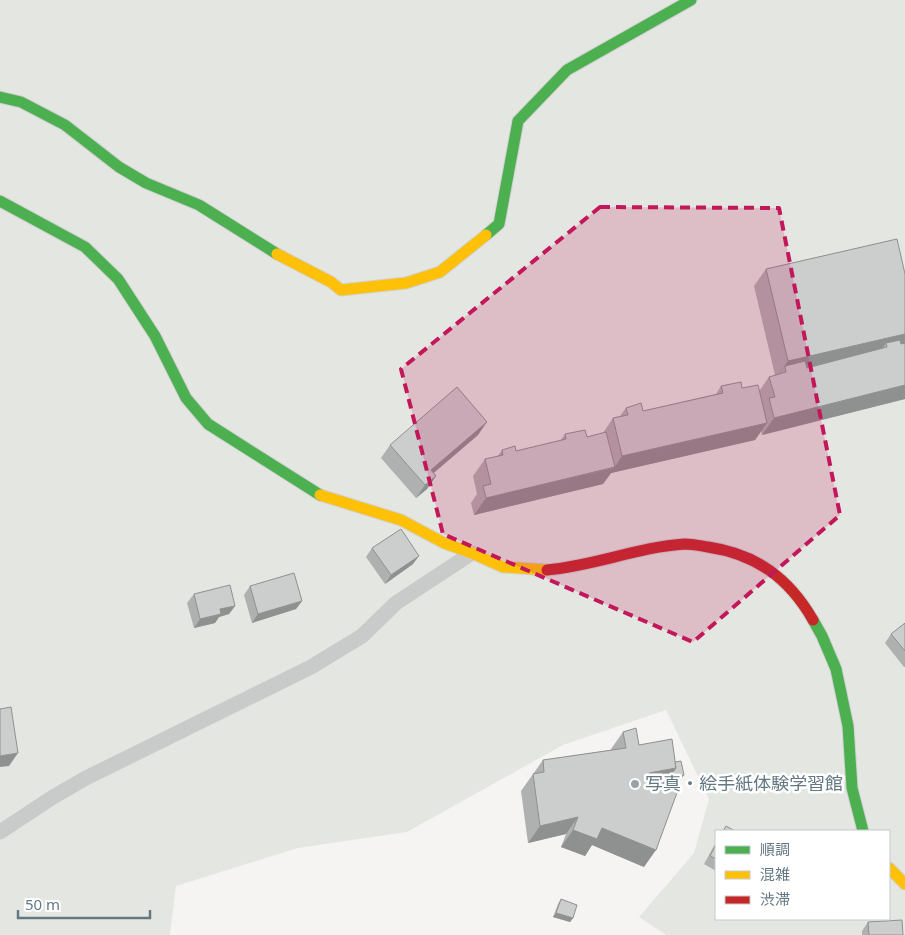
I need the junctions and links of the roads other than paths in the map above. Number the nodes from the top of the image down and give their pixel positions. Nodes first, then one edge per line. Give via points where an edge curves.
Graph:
1 (691, 0) edge
2 (0, 97) edge
3 (0, 201) edge
4 (472, 553) junction
5 (863, 830) edge
6 (0, 832) edge
7 (890, 869) edge
8 (905, 884) edge

1 - 2 street via 567,70 518,122 500,224 440,272 406,283 341,290 199,205 146,183 119,167 65,125 21,102
3 - 4 street via 84,247 118,279 155,336 186,398 208,424 316,494 401,520 444,543
4 - 5 street via 502,567 540,571 571,568 645,550 688,544 728,550 762,564 779,576 802,601 836,669 848,726 852,788
4 - 6 street via 396,603 362,636 311,667 86,778
7 - 8 street

